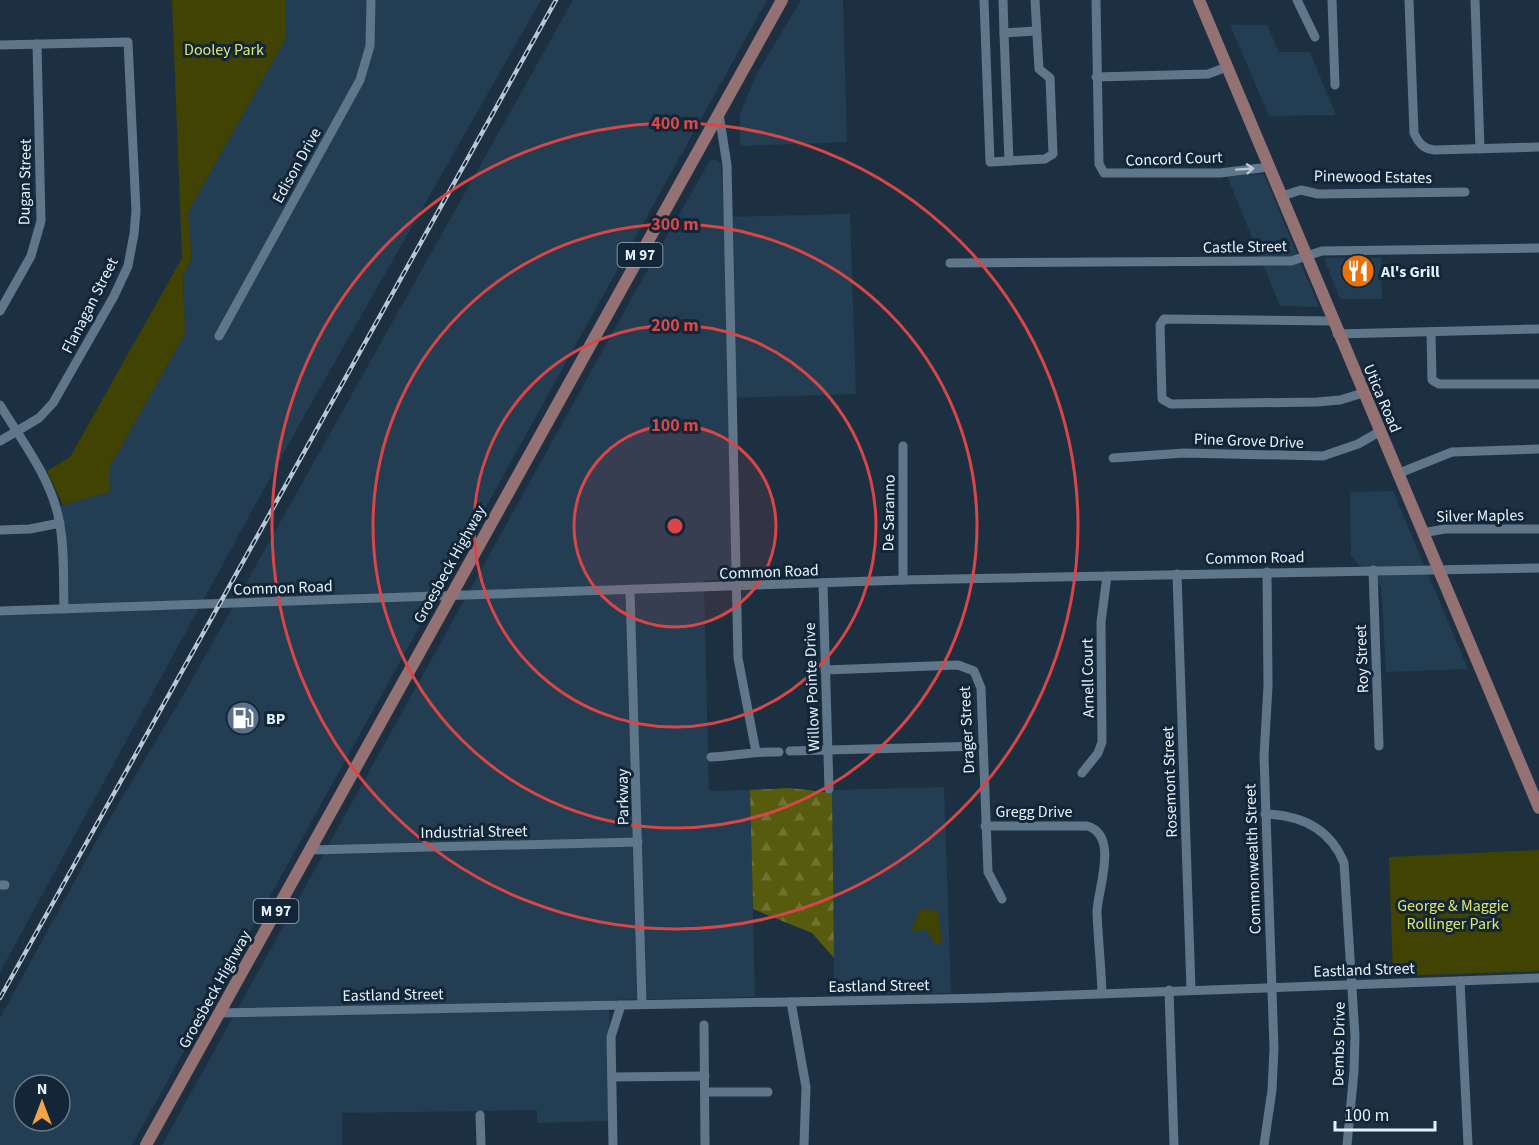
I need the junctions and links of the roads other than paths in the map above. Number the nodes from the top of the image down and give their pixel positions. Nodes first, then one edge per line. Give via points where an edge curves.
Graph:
1 (371, 0) edge
2 (782, 0) edge
3 (984, 0) edge
4 (1003, 0) edge
5 (1035, 0) edge
6 (1045, 0) edge
7 (1096, 0) edge
8 (1199, 0) edge
9 (1297, 0) edge
10 (1332, 0) edge
11 (1409, 0) edge
12 (1475, 0) edge
13 (1035, 31) junction
14 (1004, 33) junction
15 (1315, 37) dead end
16 (37, 44) junction
17 (0, 45) edge
18 (1227, 67) junction
19 (1096, 77) junction
20 (1335, 85) dead end
21 (719, 114) junction
22 (1539, 147) edge
23 (1480, 149) junction
24 (1010, 161) junction
25 (1269, 167) junction
26 (1465, 192) dead end
27 (1282, 196) junction
28 (1539, 248) edge
29 (1307, 256) junction
30 (950, 264) dead end
31 (0, 311) edge
32 (1332, 321) junction
33 (1539, 329) edge
34 (1431, 332) junction
35 (1337, 334) junction
36 (219, 336) dead end
37 (1539, 384) edge
38 (1363, 393) junction
39 (0, 405) edge
40 (17, 432) junction
41 (1379, 432) junction
42 (0, 441) edge
43 (903, 446) dead end
44 (1539, 449) edge
45 (1113, 458) dead end
46 (1397, 474) junction
47 (60, 523) junction
48 (1539, 529) edge
49 (0, 530) edge
50 (1422, 533) junction
51 (1539, 568) edge
52 (1373, 570) junction
53 (1267, 572) junction
54 (1439, 572) junction
55 (1177, 574) junction
56 (1107, 576) junction
57 (903, 580) junction
58 (823, 584) junction
59 (738, 587) junction
60 (630, 590) junction
61 (451, 596) junction
62 (64, 609) junction
63 (0, 611) edge
64 (825, 670) junction
65 (983, 746) junction
66 (1379, 746) dead end
67 (828, 750) junction
68 (790, 751) dead end
69 (756, 752) junction
70 (779, 752) dead end
71 (711, 757) dead end
72 (1082, 773) dead end
73 (829, 789) dead end
74 (1539, 808) edge
75 (1265, 814) junction
76 (985, 826) junction
77 (638, 842) junction
78 (310, 850) junction
79 (1002, 899) dead end
80 (1539, 978) edge
81 (1460, 981) junction
82 (1353, 984) junction
83 (1272, 986) junction
84 (1191, 989) junction
85 (1169, 990) junction
86 (1102, 992) junction
87 (791, 1002) junction
88 (642, 1004) junction
89 (621, 1005) junction
90 (219, 1013) junction
91 (704, 1025) dead end
92 (705, 1076) junction
93 (612, 1077) junction
94 (705, 1092) junction
95 (768, 1092) dead end
96 (480, 1115) dead end
97 (146, 1145) edge
98 (481, 1145) edge
99 (614, 1145) edge
100 (705, 1145) edge
101 (804, 1145) edge
102 (1174, 1145) edge
103 (1264, 1145) edge
104 (1347, 1145) edge
105 (1468, 1145) edge

1 - 36 street, Edison Drive via 370,46 360,80
2 - 21 main road, Groesbeck Highway / M 97
3 - 24 street via 990,162
4 - 14 street
5 - 6 street
5 - 13 street
7 - 19 street, Concord Court
8 - 18 main road, Utica Road
9 - 15 street
10 - 20 street
11 - 23 street via 1414,134 1430,150
12 - 23 street
13 - 14 street
13 - 24 street via 1039,69 1050,78 1053,154 1045,159
14 - 24 street
16 - 17 street
16 - 31 street, Dugan Street via 41,221 31,256
16 - 40 street, Flanagan Street via 129,42 134,234 128,266 60,393 39,418
18 - 19 street via 1208,74
18 - 25 main road, Utica Road
19 -> 25 street, Concord Court via 1099,164 1104,172 1220,173
21 - 59 street via 727,165
21 - 61 main road, Groesbeck Highway / M 97
22 - 23 street
25 - 27 main road, Utica Road
26 - 27 street, Pinewood Estates via 1318,194 1305,190
27 - 29 main road, Utica Road
28 - 29 street, Castle Street via 1322,250
29 - 30 street, Castle Street via 1291,261
29 - 32 main road, Utica Road
32 - 35 main road, Utica Road
32 - 38 street via 1164,319 1160,325 1162,399 1171,404 1317,402
33 - 34 street
34 - 35 street
34 - 37 street via 1432,380 1439,384
35 - 38 main road, Utica Road
38 - 41 main road, Utica Road
39 - 40 street
40 - 42 street, Flanagan Street
40 - 47 street via 48,485
41 - 45 street, Pine Grove Drive via 1323,456 1184,453
41 - 46 main road, Utica Road
43 - 57 street, De Saranno
44 - 46 street via 1452,452
46 - 50 main road, Utica Road
47 - 49 street
47 - 62 street
48 - 50 street, Silver Maples via 1445,529
50 - 54 main road, Utica Road
51 - 54 street, Common Road
52 - 53 street, Common Road
52 - 54 street, Common Road
52 - 66 street, Roy Street
53 - 55 street, Common Road
53 - 75 street, Commonwealth Street
54 - 74 main road, Utica Road
55 - 56 street, Common Road
55 - 84 street, Rosemont Street
56 - 57 street, Common Road
56 - 72 street, Arnell Court via 1101,622 1102,742
57 - 58 street, Common Road
58 - 59 street, Common Road
58 - 64 street, Willow Pointe Drive
59 - 60 street, Common Road
59 - 69 street via 739,668
60 - 61 street, Common Road
60 - 77 street, Parkway
61 - 62 street, Common Road
61 - 78 main road, Groesbeck Highway / M 97
62 - 63 street, Common Road
64 - 65 street, Drager Street via 958,665 969,668 979,681
64 - 67 street, Willow Pointe Drive
65 - 67 street
65 - 76 street, Drager Street
67 - 68 street
67 - 73 street, Willow Pointe Drive
69 - 70 street
69 - 71 street
75 - 82 street, Dembs Drive via 1293,816 1311,824 1341,855 1347,879
75 - 83 street, Commonwealth Street
76 - 79 street, Drager Street via 988,872
76 - 86 street, Gregg Drive via 1087,826 1101,836 1104,878 1097,914
77 - 78 street, Industrial Street
77 - 88 street, Parkway
78 - 90 main road, Groesbeck Highway / M 97
80 - 81 street, Eastland Street
81 - 82 street, Eastland Street
81 - 105 street
82 - 83 street, Eastland Street
82 - 104 street, Dembs Drive via 1354,1071
83 - 84 street, Eastland Street
83 - 103 street, Commonwealth Street via 1274,1072
84 - 85 street, Eastland Street
85 - 86 street, Eastland Street
85 - 102 street
86 - 87 street, Eastland Street
87 - 88 street, Eastland Street
87 - 101 street via 806,1087
88 - 89 street, Eastland Street
89 - 90 street, Eastland Street
89 - 93 street via 611,1038
90 - 97 main road, Groesbeck Highway / M 97
91 - 92 street
92 - 93 street
92 - 94 street
93 - 99 street
94 - 95 street
94 - 100 street
96 - 98 street

